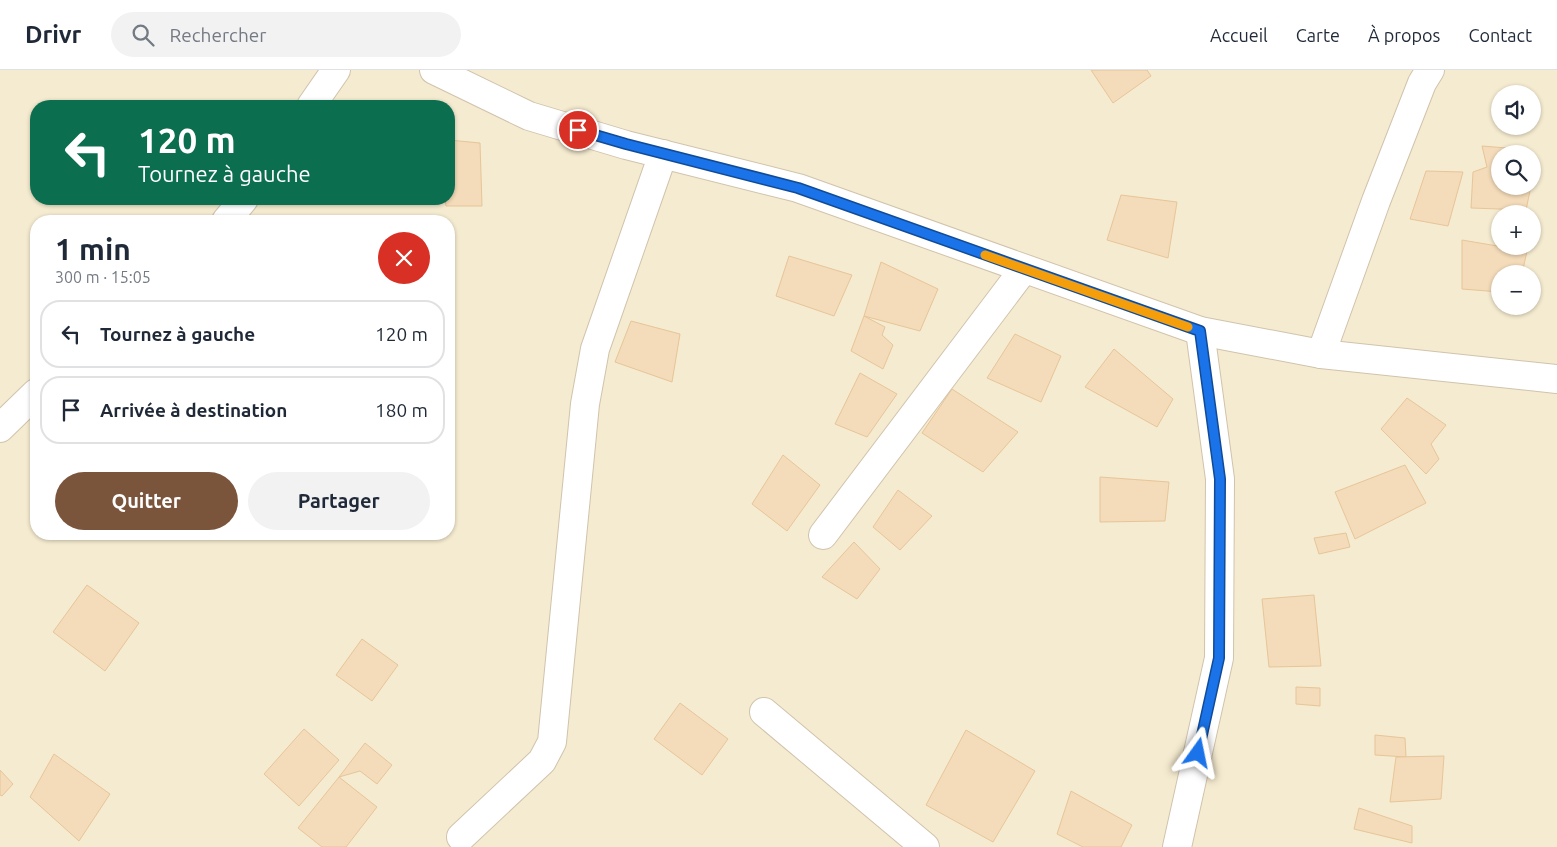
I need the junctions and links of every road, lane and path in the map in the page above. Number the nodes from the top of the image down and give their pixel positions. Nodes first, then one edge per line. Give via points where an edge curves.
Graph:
1 (336, 70) edge
2 (434, 70) edge
3 (1430, 70) edge
4 (315, 100) edge
5 (663, 154) junction
6 (239, 205) edge
7 (231, 215) edge
8 (1024, 269) junction
9 (1200, 331) junction
10 (1321, 354) junction
11 (1557, 379) edge
12 (30, 399) edge
13 (0, 428) edge
14 (823, 536) dead end
15 (764, 712) dead end
16 (461, 837) dead end
17 (925, 847) edge
18 (1177, 847) edge

1 - 4 street
2 - 5 street via 529,116
3 - 10 street via 1376,201
5 - 8 street via 798,188
5 - 16 street via 595,349 585,404 552,742 542,761
6 - 7 street
8 - 9 street
8 - 14 street
9 - 10 street
9 - 18 street via 1220,479 1219,658
10 - 11 street
12 - 13 street
15 - 17 street

